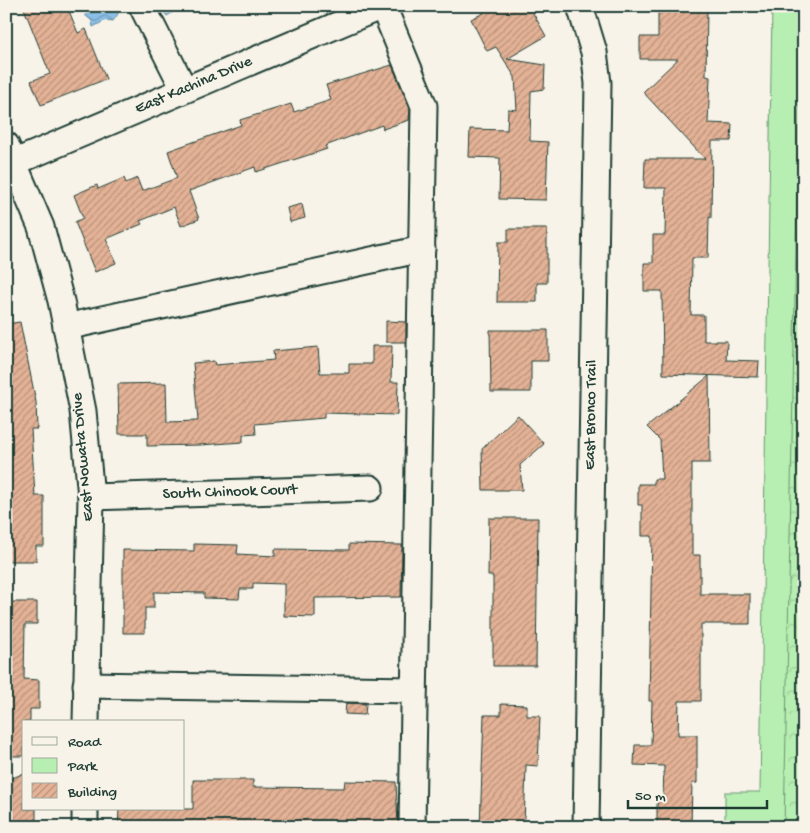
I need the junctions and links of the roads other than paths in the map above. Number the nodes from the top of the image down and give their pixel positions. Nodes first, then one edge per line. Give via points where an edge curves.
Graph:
1 (142, 6) edge
2 (382, 6) edge
3 (580, 6) edge
4 (330, 16) edge
5 (184, 89) junction
6 (9, 158) edge
7 (422, 249) junction
8 (66, 327) junction
9 (370, 488) dead end
10 (91, 497) junction
11 (86, 685) junction
12 (414, 690) junction
13 (86, 720) edge
14 (85, 810) edge
15 (85, 827) edge
16 (412, 827) edge
17 (586, 827) edge

1 - 5 street
2 - 4 street, East Kachina Drive
2 - 7 street via 424,106
3 - 17 street, East Bronco Trail via 594,52 598,83
4 - 5 street, East Kachina Drive
5 - 6 street, East Kachina Drive
6 - 8 street, East Nowata Drive via 41,227
7 - 8 street
7 - 12 street
8 - 10 street, East Nowata Drive via 84,411
9 - 10 street, South Chinook Court
10 - 11 street, East Nowata Drive
11 - 12 street
11 - 13 street, East Nowata Drive
12 - 16 street
14 - 15 street

